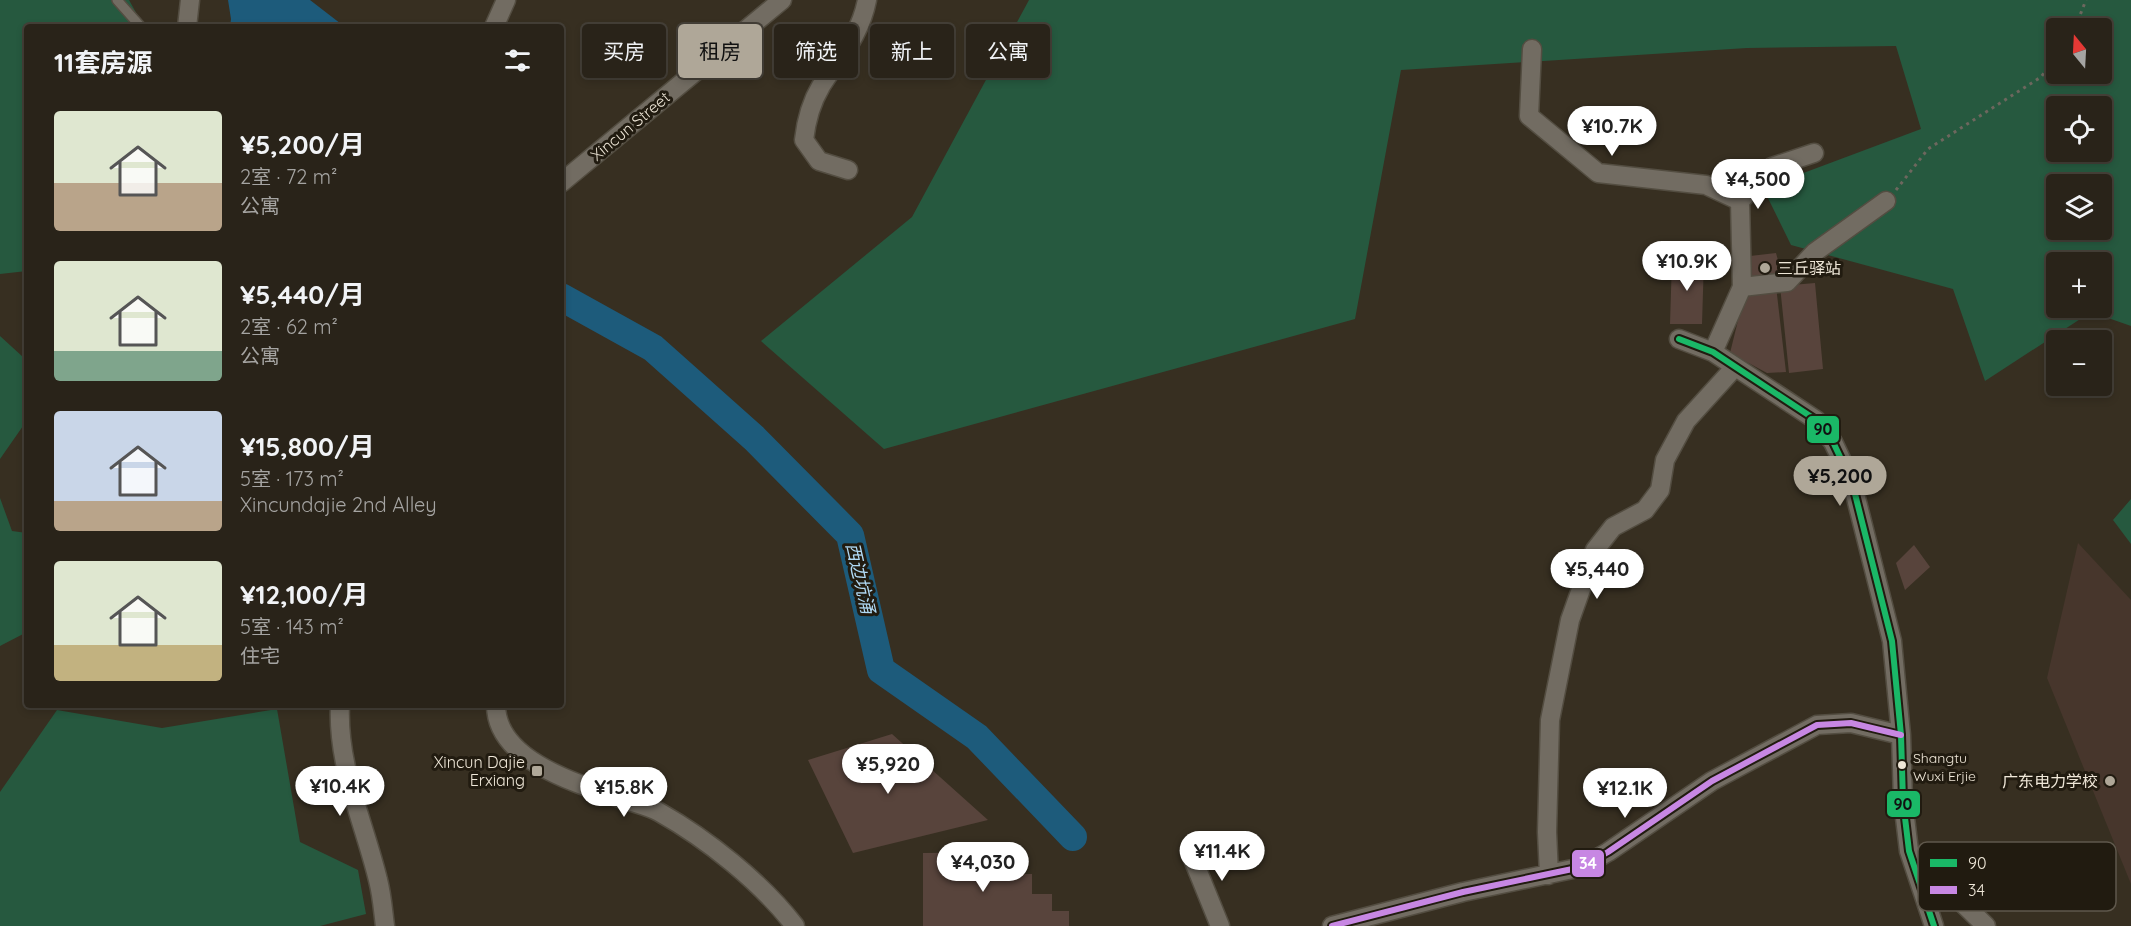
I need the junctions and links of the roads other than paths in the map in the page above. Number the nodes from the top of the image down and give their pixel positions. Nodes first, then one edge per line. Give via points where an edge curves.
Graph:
1 (117, 0) edge
2 (190, 0) edge
3 (506, 0) edge
4 (782, 0) edge
5 (867, 0) edge
6 (138, 24) edge
7 (187, 24) edge
8 (495, 24) edge
9 (1532, 49) dead end
10 (1814, 153) dead end
11 (848, 170) dead end
12 (564, 181) edge
13 (1740, 201) junction
14 (1886, 201) road end
15 (1742, 287) junction
16 (1679, 339) dead end
17 (1713, 352) junction
18 (1735, 367) junction
19 (340, 708) edge
20 (496, 708) edge
21 (1901, 735) junction
22 (1909, 851) junction
23 (1190, 852) dead end
24 (1918, 860) edge
25 (1549, 875) junction
26 (1918, 878) edge
27 (1929, 911) edge
28 (1971, 911) edge
29 (386, 926) edge
30 (795, 926) edge
31 (1220, 926) edge
32 (1332, 926) edge
33 (1934, 926) edge
34 (1986, 926) edge

1 - 6 lane
2 - 7 street
3 - 8 street
4 - 12 street, Xincun Street
5 - 11 street via 863,21 820,88 804,140 819,161
9 - 13 street via 1529,116 1598,173 1706,185
10 - 13 street via 1772,167
13 - 15 street
14 - 15 street via 1815,252 1787,282
15 - 17 street
16 - 17 street
17 - 18 street
18 - 21 street via 1816,420 1833,442 1852,482 1892,641
18 - 25 street via 1686,422 1665,460 1660,490 1646,510 1613,527 1595,550 1570,620 1550,720
19 - 29 street via 339,731 354,801 379,881
20 - 30 street via 504,734 534,762 594,789 656,810 697,836 754,882
21 - 22 street
21 - 25 street via 1851,723 1817,725 1712,781 1582,867
22 - 24 street
22 - 26 street
23 - 31 street
25 - 32 street via 1463,892
27 - 33 street
28 - 34 street

